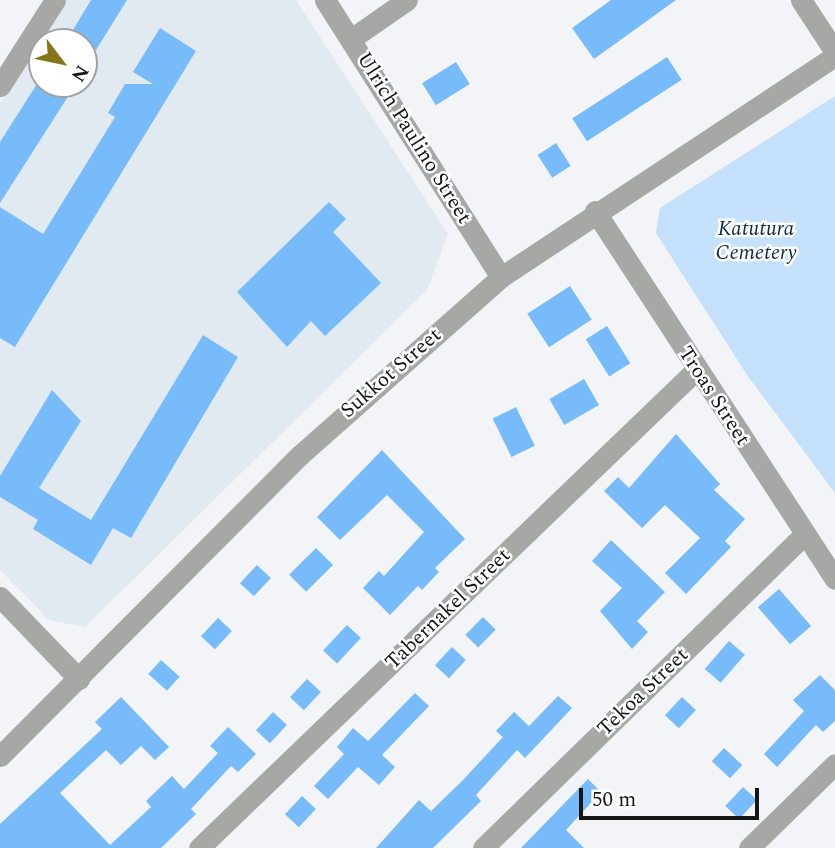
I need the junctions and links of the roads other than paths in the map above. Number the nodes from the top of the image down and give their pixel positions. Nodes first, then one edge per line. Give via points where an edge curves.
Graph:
1 (55, 0) edge
2 (325, 0) edge
3 (407, 0) edge
4 (801, 0) edge
5 (351, 38) junction
6 (835, 54) edge
7 (0, 86) edge
8 (595, 211) junction
9 (501, 277) junction
10 (697, 369) junction
11 (803, 536) junction
12 (835, 579) edge
13 (0, 597) edge
14 (79, 679) junction
15 (0, 756) edge
16 (835, 764) edge
17 (200, 848) edge
18 (483, 848) edge
19 (749, 848) edge

1 - 7 street
2 - 5 street, Ulrich Paulino Street
3 - 5 street
4 - 6 street
5 - 9 street, Ulrich Paulino Street
6 - 8 street, Sukkot Street
8 - 9 street, Sukkot Street
8 - 10 street, Troas Street
9 - 14 street, Sukkot Street via 300,455
10 - 11 street, Troas Street
10 - 17 street, Tabernakel Street
11 - 12 street, Troas Street
11 - 18 street, Tekoa Street
13 - 14 street
14 - 15 street, Sukkot Street
16 - 19 street

